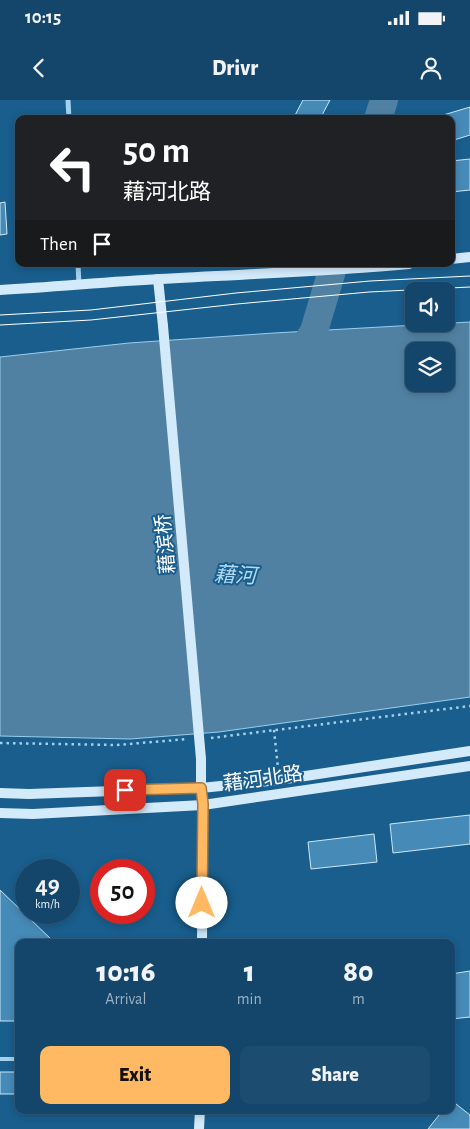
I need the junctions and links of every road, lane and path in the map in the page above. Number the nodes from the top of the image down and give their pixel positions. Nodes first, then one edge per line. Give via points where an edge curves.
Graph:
1 (68, 100) edge
2 (69, 115) edge
3 (470, 258) edge
4 (455, 259) edge
5 (78, 267) edge
6 (380, 267) edge
7 (158, 279) junction
8 (79, 285) junction
9 (0, 290) edge
10 (470, 706) edge
11 (274, 730) junction
12 (206, 738) dead end
13 (196, 739) dead end
14 (0, 743) edge
15 (470, 751) edge
16 (470, 766) edge
17 (279, 780) junction
18 (201, 788) junction
19 (0, 793) edge
20 (203, 804) junction
21 (0, 813) edge
22 (202, 939) edge
23 (0, 1059) edge
24 (15, 1059) edge
25 (200, 1114) edge
26 (199, 1129) edge

1 - 2 street
3 - 4 main road
5 - 8 street
6 - 7 main road
7 - 8 main road
7 - 18 main road, 藉滨桥, bridge via 202,759
8 - 9 main road
10 - 11 path
11 - 12 path
11 - 17 path
13 - 14 path via 117,745
15 - 17 main road, 藉河北路
16 - 20 main road, 藉河北路
17 - 18 main road, 藉河北路
18 - 19 main road, 藉河北路
18 - 20 main road, 藉滨桥
20 - 21 main road, 藉河北路
20 - 22 main road, 藉滨桥
23 - 24 lane
25 - 26 main road

